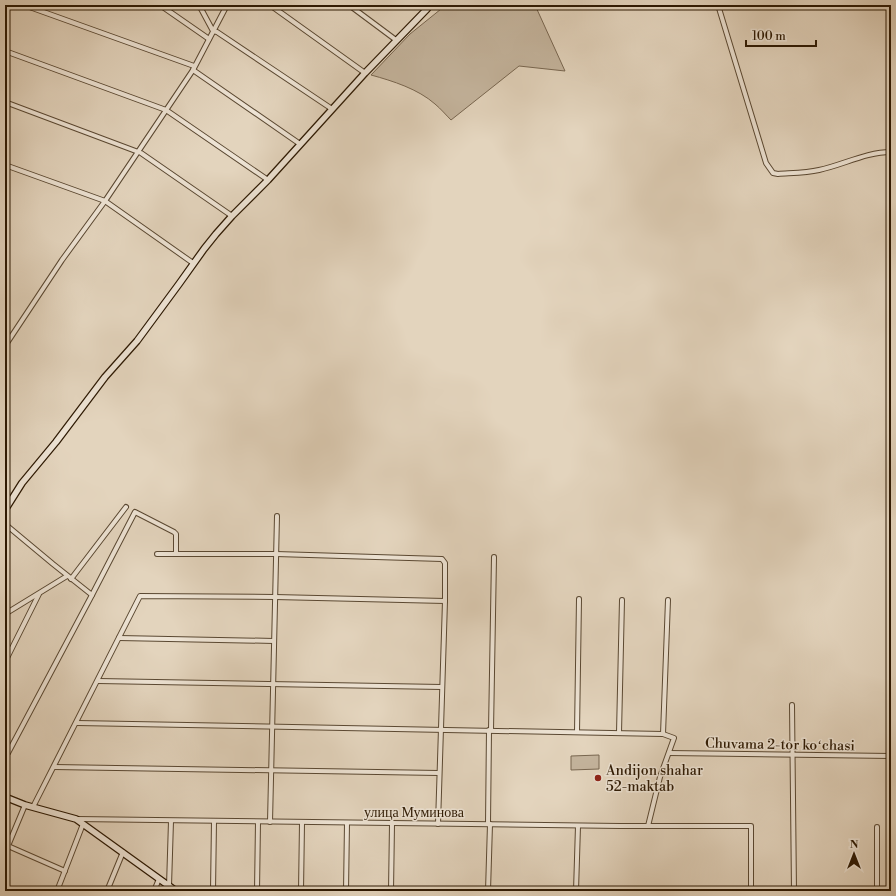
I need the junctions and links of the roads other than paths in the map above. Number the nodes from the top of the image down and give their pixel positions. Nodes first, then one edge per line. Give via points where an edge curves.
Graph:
1 (24, 5) edge
2 (160, 5) edge
3 (199, 5) edge
4 (227, 5) edge
5 (270, 5) edge
6 (349, 5) edge
7 (434, 5) edge
8 (718, 5) edge
9 (426, 7) edge
10 (213, 31) junction
11 (209, 39) junction
12 (396, 40) junction
13 (5, 51) edge
14 (193, 68) junction
15 (365, 73) junction
16 (5, 102) edge
17 (332, 109) junction
18 (166, 110) junction
19 (300, 144) junction
20 (891, 152) edge
21 (137, 153) junction
22 (5, 165) edge
23 (268, 180) junction
24 (105, 201) junction
25 (232, 216) junction
26 (193, 263) junction
27 (5, 346) edge
28 (126, 507) dead end
29 (5, 510) edge
30 (276, 516) dead end
31 (5, 524) edge
32 (157, 554) dead end
33 (176, 554) junction
34 (276, 554) junction
35 (494, 557) dead end
36 (69, 577) junction
37 (39, 594) junction
38 (92, 595) junction
39 (276, 597) junction
40 (579, 599) dead end
41 (622, 600) dead end
42 (668, 600) dead end
43 (445, 601) junction
44 (5, 614) edge
45 (119, 638) junction
46 (274, 641) junction
47 (5, 662) edge
48 (98, 682) junction
49 (273, 685) junction
50 (442, 687) junction
51 (792, 705) dead end
52 (77, 723) junction
53 (272, 727) junction
54 (441, 730) junction
55 (490, 730) junction
56 (577, 732) junction
57 (619, 733) junction
58 (663, 734) junction
59 (669, 753) junction
60 (5, 755) edge
61 (792, 755) junction
62 (891, 756) edge
63 (54, 767) junction
64 (272, 771) junction
65 (439, 773) junction
66 (5, 797) edge
67 (25, 804) junction
68 (34, 807) junction
69 (76, 819) junction
70 (171, 821) junction
71 (214, 821) junction
72 (258, 822) junction
73 (270, 822) junction
74 (302, 823) junction
75 (347, 823) junction
76 (83, 824) junction
77 (392, 824) junction
78 (438, 824) junction
79 (489, 824) junction
80 (578, 826) junction
81 (648, 826) junction
82 (877, 827) dead end
83 (8, 846) junction
84 (123, 852) junction
85 (5, 853) edge
86 (65, 871) junction
87 (159, 879) junction
88 (169, 886) junction
89 (57, 891) edge
90 (107, 891) edge
91 (154, 891) edge
92 (176, 891) edge
93 (213, 891) edge
94 (257, 891) edge
95 (301, 891) edge
96 (346, 891) edge
97 (391, 891) edge
98 (488, 891) edge
99 (576, 891) edge
100 (751, 891) edge
101 (794, 891) edge
102 (877, 891) edge

1 - 14 street
2 - 11 street
3 - 10 street
4 - 10 street
5 - 15 street
6 - 12 street
7 - 9 street
8 - 20 street via 766,163 773,173 818,170
9 - 12 street
10 - 11 street
10 - 17 street
11 - 14 street
12 - 15 street
13 - 18 street
14 - 18 street
14 - 19 street
15 - 17 street
16 - 21 street
17 - 19 street
18 - 21 street
18 - 23 street
19 - 23 street
21 - 24 street
21 - 25 street via 141,153
22 - 24 street
23 - 25 street
24 - 26 street
24 - 27 street
25 - 26 street
26 - 29 street via 156,317 105,377 18,489
28 - 36 street
30 - 34 street
31 - 36 street
32 - 33 street
33 - 34 street
33 - 38 street via 176,534 135,512
34 - 39 street
34 - 43 street via 442,559 445,563
35 - 55 street
36 - 37 street
36 - 38 street
37 - 44 street
37 - 47 street
38 - 60 street
39 - 43 street
39 - 45 street via 140,596
39 - 46 street
40 - 56 street
41 - 57 street
42 - 58 street
43 - 50 street
45 - 46 street
45 - 48 street
46 - 49 street
48 - 49 street
48 - 52 street
49 - 50 street
49 - 53 street
50 - 54 street
51 - 61 street
52 - 53 street
52 - 63 street
53 - 54 street
53 - 64 street
54 - 55 street
54 - 65 street
55 - 56 street
55 - 79 street
56 - 57 street
57 - 58 street
58 - 59 street via 674,738
59 - 61 street, Chuvama 2-tor koʻchasi
59 - 81 street via 660,777
61 - 62 street, Chuvama 2-tor koʻchasi
61 - 101 street
63 - 64 street
63 - 68 street
64 - 65 street
64 - 73 street
65 - 78 street
66 - 67 street
67 - 68 street
67 - 83 street
68 - 69 street
69 - 70 street, улица Муминова
69 - 76 street
70 - 71 street, улица Муминова
70 - 88 street
71 - 72 street, улица Муминова
71 - 93 street
72 - 73 street, улица Муминова
72 - 94 street
73 - 74 street, улица Муминова
74 - 75 street, улица Муминова
74 - 95 street
75 - 77 street, улица Муминова
75 - 96 street
76 - 84 street
76 - 86 street
77 - 78 street, улица Муминова
77 - 97 street
78 - 79 street, улица Муминова
79 - 80 street, улица Муминова
79 - 98 street
80 - 81 street, улица Муминова
80 - 99 street
81 - 100 street, улица Муминова via 751,826
82 - 102 street
83 - 85 street
83 - 86 street
84 - 87 street
84 - 90 street
86 - 89 street
87 - 88 street
87 - 91 street
88 - 92 street

